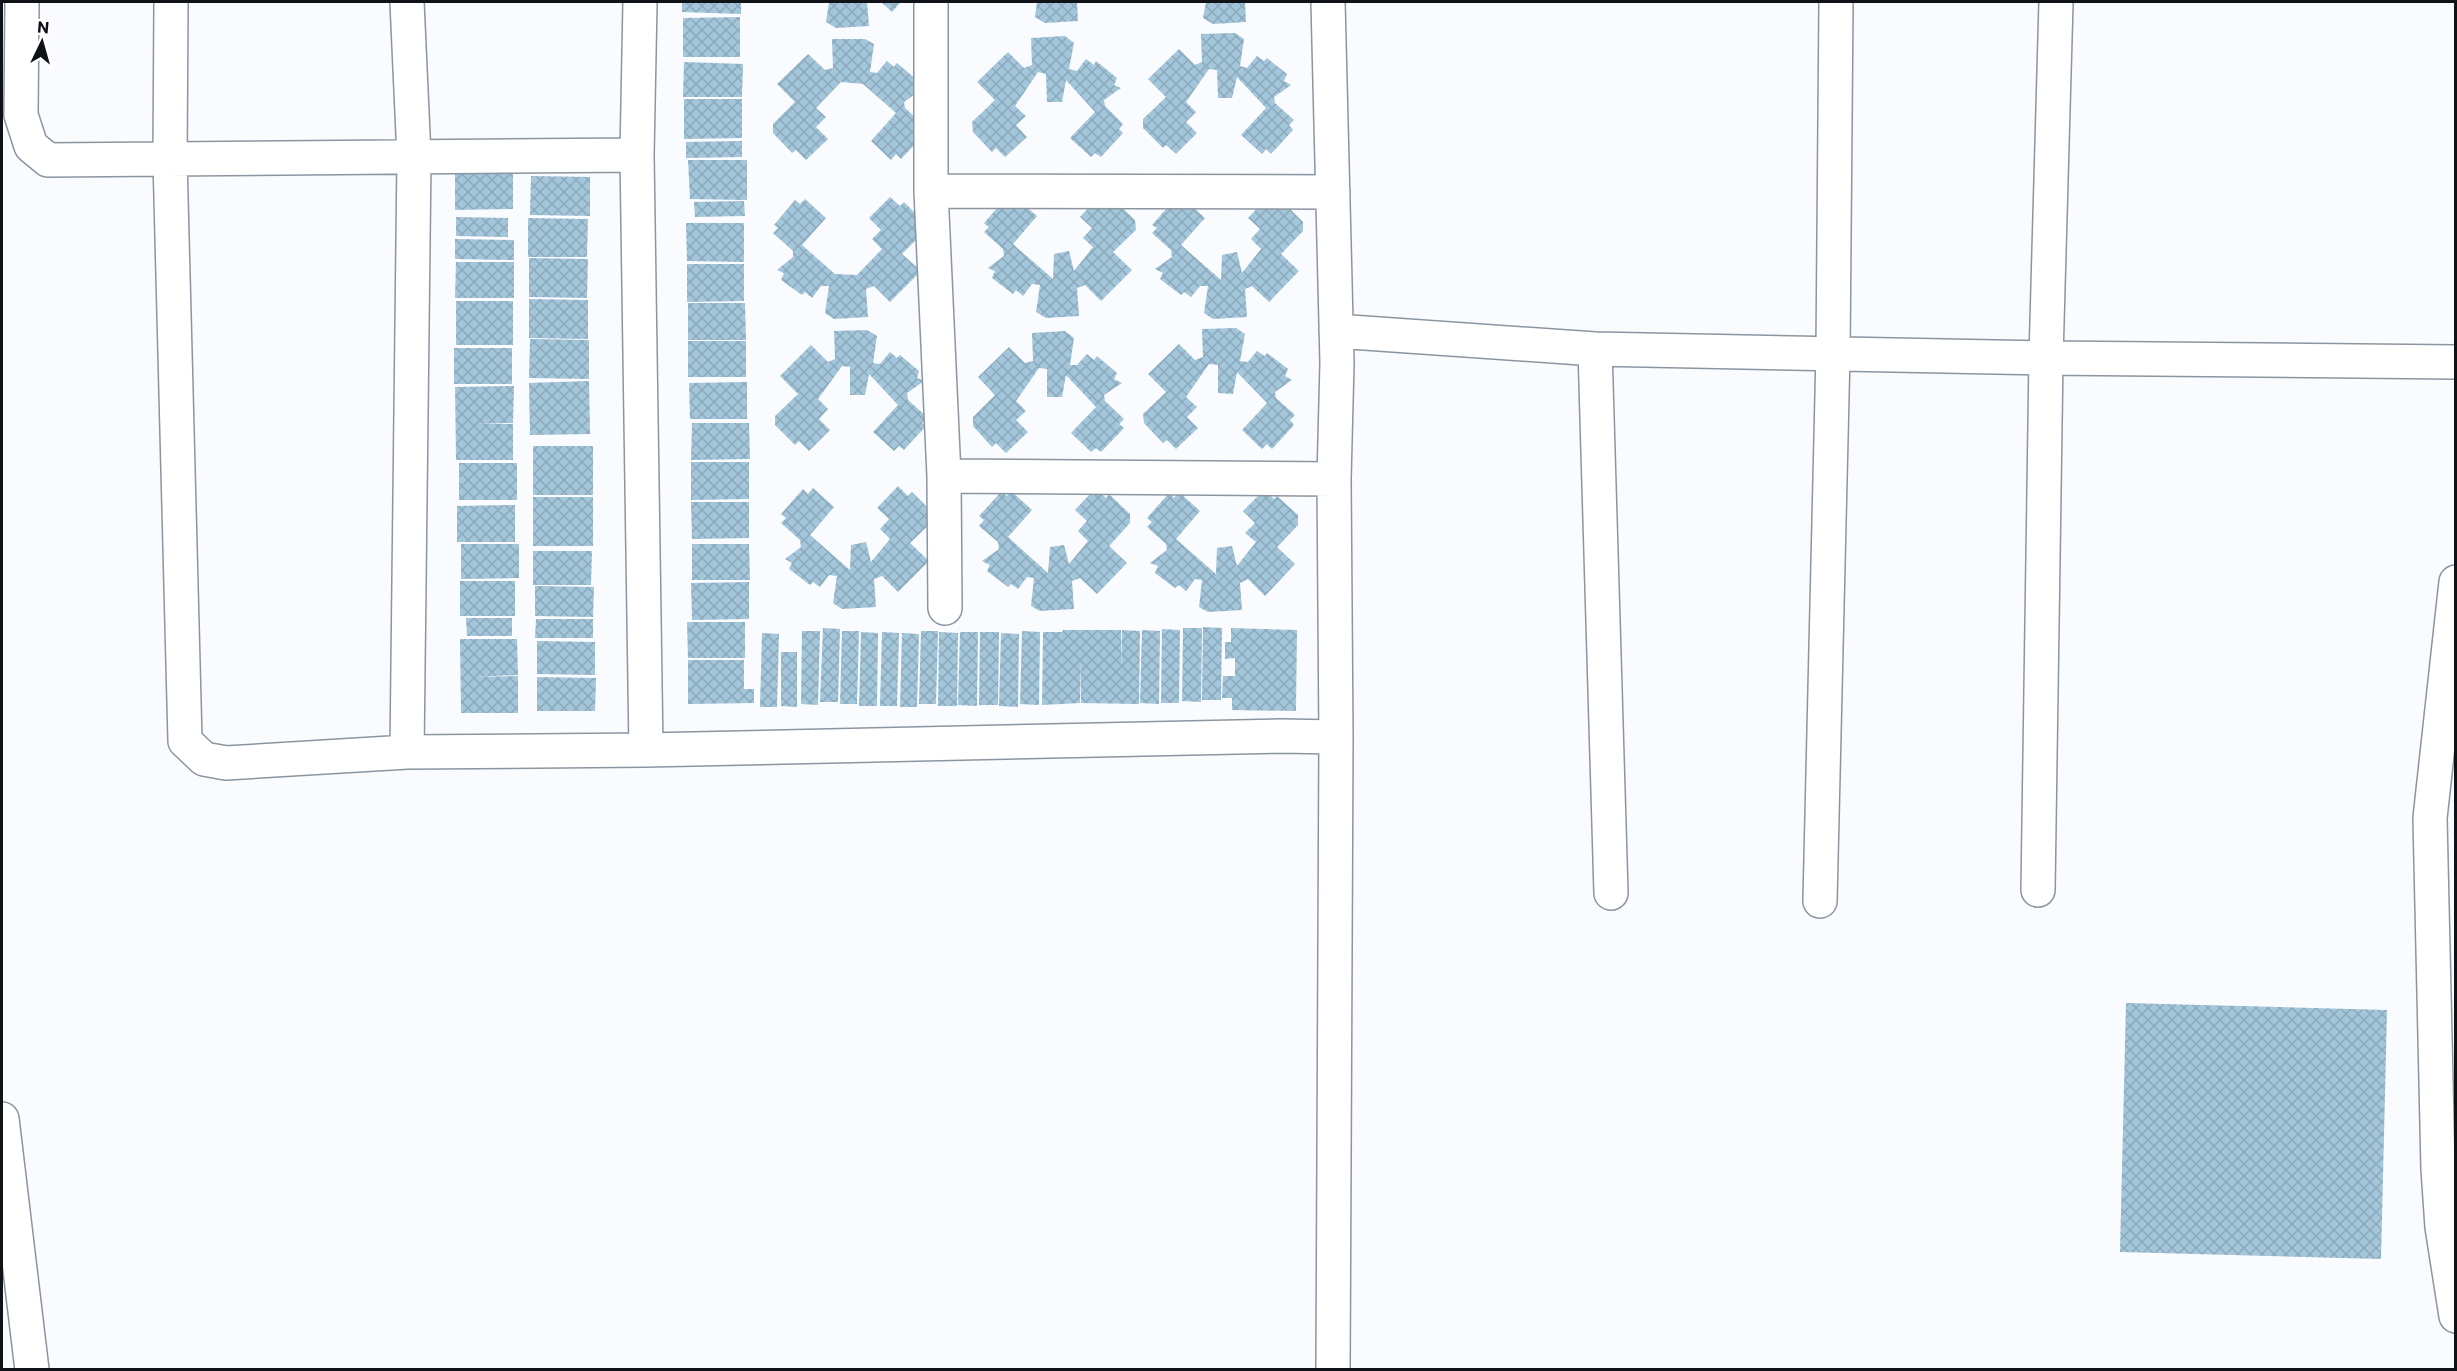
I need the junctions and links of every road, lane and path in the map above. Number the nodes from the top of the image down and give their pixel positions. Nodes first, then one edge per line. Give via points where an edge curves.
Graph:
1 (22, 2) edge
2 (171, 2) edge
3 (407, 2) edge
4 (640, 2) edge
5 (931, 2) edge
6 (1328, 2) edge
7 (1836, 2) edge
8 (2056, 2) edge
9 (637, 155) junction
10 (414, 157) junction
11 (170, 159) junction
12 (931, 191) junction
13 (1332, 192) junction
14 (1336, 331) junction
15 (1595, 350) junction
16 (1833, 353) junction
17 (2046, 358) junction
18 (2456, 362) edge
19 (944, 476) junction
20 (1334, 479) junction
21 (2456, 582) edge
22 (945, 608) dead end
23 (1336, 736) junction
24 (646, 750) junction
25 (407, 752) junction
26 (2038, 890) dead end
27 (1611, 893) dead end
28 (1820, 902) dead end
29 (2, 1119) edge
30 (2456, 1316) edge
31 (32, 1370) edge
32 (1334, 1370) edge

1 - 11 street via 21,115 31,146 48,160
2 - 11 street
3 - 10 street
4 - 9 street
5 - 12 street
6 - 13 street
7 - 16 street
8 - 17 street
9 - 10 street
9 - 24 street
10 - 11 street
10 - 25 street
11 - 25 street via 185,741 204,759 226,763
12 - 13 street
12 - 19 street
13 - 14 street
14 - 15 street
14 - 20 street
15 - 16 street
15 - 27 street
16 - 17 street
16 - 28 street
17 - 18 street
17 - 26 street
19 - 20 street
19 - 22 street
20 - 23 street
21 - 30 street via 2430,818 2438,1169 2442,1227
23 - 24 street
23 - 32 street
24 - 25 street
29 - 31 street

